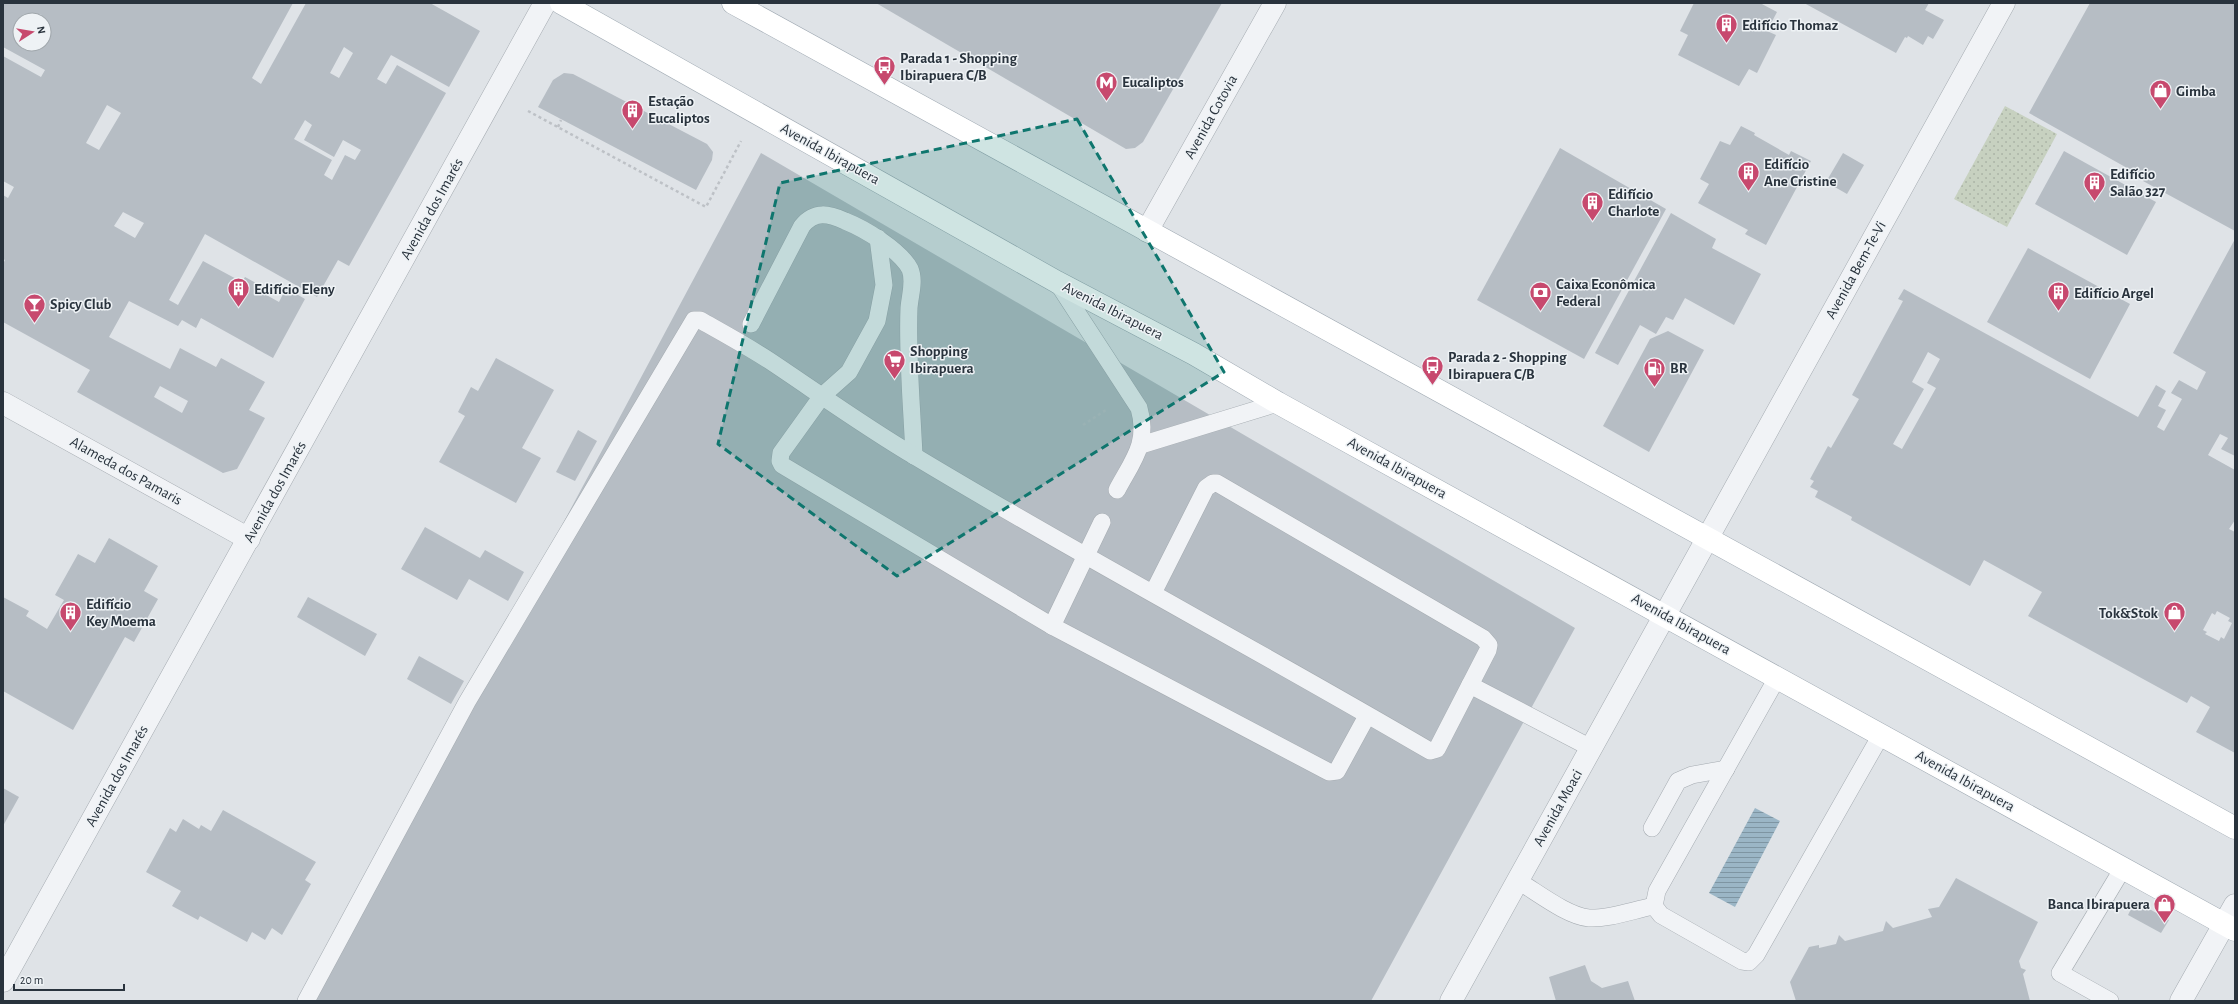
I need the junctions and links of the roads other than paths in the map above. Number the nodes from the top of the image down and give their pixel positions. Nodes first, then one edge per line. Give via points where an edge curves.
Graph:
1 (545, 3) edge
2 (561, 3) edge
3 (733, 3) edge
4 (1275, 3) edge
5 (2004, 3) edge
6 (1147, 231) junction
7 (878, 238) junction
8 (1057, 282) junction
9 (751, 324) dead end
10 (822, 396) junction
11 (3, 403) edge
12 (1278, 403) junction
13 (1141, 445) junction
14 (914, 456) junction
15 (1117, 490) dead end
16 (1102, 522) dead end
17 (1708, 538) junction
18 (249, 539) junction
19 (1086, 554) junction
20 (1153, 593) junction
21 (1665, 615) junction
22 (1052, 626) junction
23 (1777, 678) junction
24 (1470, 685) junction
25 (1368, 716) junction
26 (1881, 735) junction
27 (1591, 748) junction
28 (1726, 769) junction
29 (1652, 828) dead end
30 (2235, 828) edge
31 (2123, 868) junction
32 (1518, 881) junction
33 (2235, 905) edge
34 (1654, 906) junction
35 (2230, 927) edge
36 (3, 981) edge
37 (306, 1001) edge
38 (1451, 1001) edge
39 (2110, 1001) edge
40 (2181, 1001) edge

1 - 18 street, Avenida dos Imarés
2 - 8 main road, Avenida Ibirapuera
3 - 6 main road
4 - 6 street, Avenida Cotovia
5 - 17 street, Avenida Bem-Te-Vi
6 - 17 main road
7 - 9 lane via 858,226 828,214 811,217 802,226
7 - 10 lane via 884,285 877,321 849,372
7 - 14 lane via 907,263 913,278 909,315
8 - 12 main road, Avenida Ibirapuera via 1177,345
8 - 13 lane via 1139,408 1144,424
10 - 14 lane
10 - 22 lane via 781,453 782,466
10 - 37 lane via 768,360 700,320 690,322 468,702
11 - 18 street, Alameda dos Pamaris
12 - 13 lane
12 - 21 main road, Avenida Ibirapuera
13 - 15 lane
14 - 19 lane
16 - 19 lane
17 - 21 street
17 - 30 main road
18 - 36 street, Avenida dos Imarés
19 - 20 lane
19 - 22 lane
20 - 24 lane via 1206,488 1217,483 1483,638 1489,645 1488,650
20 - 25 lane
21 - 23 main road, Avenida Ibirapuera
21 - 27 street, Avenida Moaci
22 - 25 lane via 1331,773 1337,771
23 - 26 main road, Avenida Ibirapuera
23 - 28 lane
24 - 25 lane via 1434,751
24 - 27 lane
26 - 31 main road, Avenida Ibirapuera
26 - 34 lane via 1756,955 1749,962 1742,961 1661,915
27 - 32 street, Avenida Moaci
28 - 29 lane via 1692,775 1678,781
28 - 34 lane via 1657,891
31 - 35 main road, Avenida Ibirapuera
31 - 39 lane via 2060,973
32 - 34 lane via 1567,911 1589,918
32 - 38 street, Avenida Moaci
33 - 35 street
35 - 40 street

